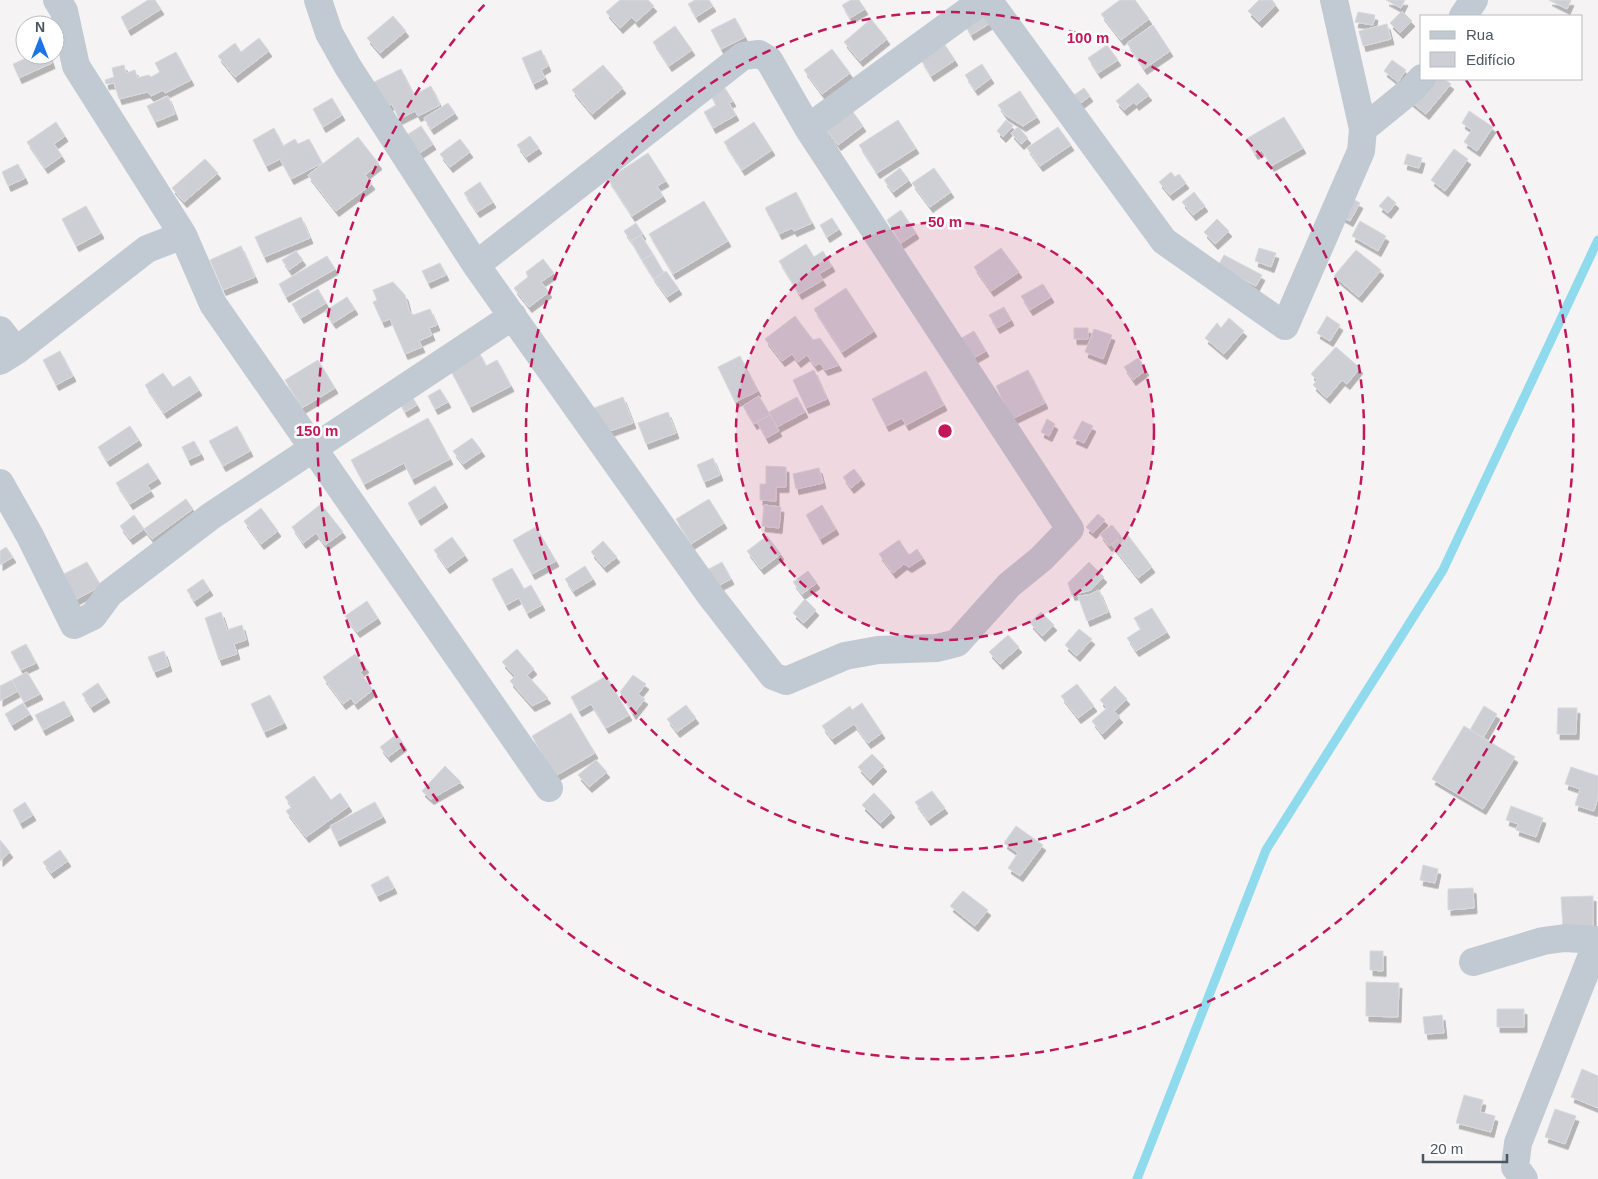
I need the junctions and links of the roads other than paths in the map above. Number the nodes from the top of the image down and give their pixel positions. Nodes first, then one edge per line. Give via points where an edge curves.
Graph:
1 (56, 0) edge
2 (318, 0) edge
3 (983, 0) edge
4 (988, 0) edge
5 (1334, 0) edge
6 (1474, 0) edge
7 (1464, 15) edge
8 (1420, 80) edge
9 (808, 128) junction
10 (1363, 129) junction
11 (183, 235) junction
12 (476, 265) junction
13 (513, 316) junction
14 (0, 330) edge
15 (8, 356) edge
16 (315, 448) junction
17 (0, 483) edge
18 (549, 788) dead end
19 (1598, 940) edge
20 (1473, 962) dead end
21 (1524, 1179) edge

1 - 11 street via 64,11 76,66
2 - 12 street via 329,33 348,67
3 - 9 street
4 - 10 street via 1164,241 1285,326 1361,151
5 - 10 street
6 - 7 street
8 - 10 street
9 - 12 street via 769,60 760,54 743,56
9 - 13 street via 1070,529 1009,585 957,643 936,648 878,650 845,656 786,681 772,676 710,595
11 - 15 street via 147,249
11 - 16 street via 213,304
12 - 13 street
13 - 16 street
14 - 15 street
16 - 17 street via 211,516 110,593 93,616 74,625
16 - 18 street
19 - 20 street via 1566,938 1543,941
19 - 21 street via 1518,1143 1515,1167

